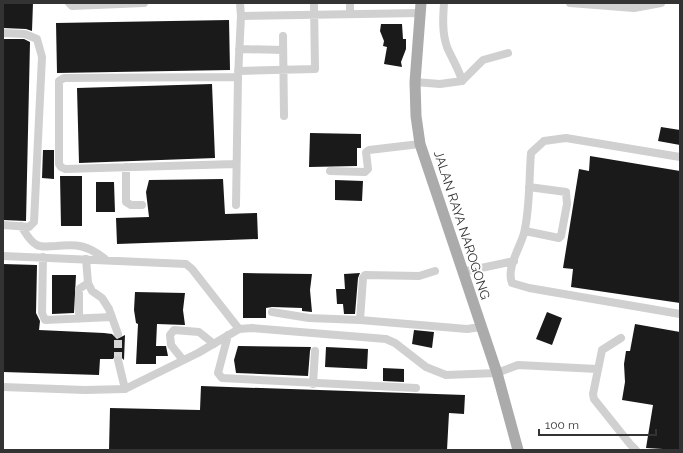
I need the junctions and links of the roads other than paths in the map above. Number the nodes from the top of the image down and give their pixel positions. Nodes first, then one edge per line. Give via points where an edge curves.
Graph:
1 (69, 3) edge
2 (144, 3) edge
3 (240, 3) edge
4 (314, 3) edge
5 (350, 3) edge
6 (444, 3) edge
7 (570, 3) edge
8 (661, 3) edge
9 (102, 4) edge
10 (421, 8) edge
11 (350, 13) junction
12 (315, 14) junction
13 (240, 16) junction
14 (3, 34) edge
15 (283, 36) dead end
16 (239, 49) junction
17 (283, 50) junction
18 (508, 53) dead end
19 (284, 70) junction
20 (238, 74) junction
21 (462, 81) junction
22 (415, 82) junction
23 (284, 116) dead end
24 (420, 144) junction
25 (680, 158) edge
26 (236, 164) junction
27 (126, 167) junction
28 (330, 171) dead end
29 (528, 187) junction
30 (236, 204) dead end
31 (142, 205) dead end
32 (3, 225) edge
33 (21, 226) junction
34 (524, 232) junction
35 (3, 256) edge
36 (42, 257) junction
37 (86, 259) junction
38 (106, 259) junction
39 (514, 261) junction
40 (435, 271) dead end
41 (462, 272) junction
42 (88, 283) junction
43 (272, 312) dead end
44 (680, 314) edge
45 (112, 316) junction
46 (79, 319) junction
47 (360, 320) junction
48 (481, 327) junction
49 (239, 329) junction
50 (118, 334) tunnel mouth
51 (228, 335) junction
52 (621, 338) dead end
53 (214, 344) junction
54 (315, 351) dead end
55 (118, 360) tunnel mouth
56 (183, 360) junction
57 (597, 369) junction
58 (497, 373) junction
59 (313, 384) junction
60 (3, 387) edge
61 (416, 388) dead end
62 (125, 389) junction
63 (518, 450) edge
64 (636, 450) edge

1 - 9 street via 72,6
2 - 9 street
3 - 13 street
4 - 12 street
5 - 11 street
6 - 21 street via 443,20 447,46
7 - 8 street via 634,8
10 - 11 street
10 - 22 main road, JALAN RAYA NAROGONG
11 - 12 street
12 - 13 street
12 - 19 street via 315,70
13 - 16 street
14 - 33 street via 32,36 37,39 42,57 34,222 29,227
15 - 17 street
16 - 17 street
16 - 20 street
17 - 19 street
18 - 21 street via 483,60
19 - 20 street
19 - 23 street
20 - 26 street
20 - 27 street via 61,79 61,168
21 - 22 street via 440,84
22 - 24 main road, JALAN RAYA NAROGONG
24 - 28 street via 369,150 366,152 368,170 365,172
24 - 41 main road, JALAN RAYA NAROGONG
25 - 29 street via 566,138 544,141 531,153
26 - 27 street
26 - 30 street
27 - 31 street via 127,204
29 - 34 street
29 - 34 street via 566,192 567,204 562,236 558,238
32 - 33 street
33 - 38 street via 35,244 41,247 82,246
34 - 39 street
35 - 36 street
36 - 37 street
36 - 46 street via 44,319
37 - 38 street
37 - 42 street
38 - 49 street via 186,264
39 - 41 street
39 - 44 street via 510,278 512,283
40 - 47 street via 419,276 365,275
41 - 48 main road, JALAN RAYA NAROGONG
42 - 45 street via 92,291 102,298
42 - 46 street via 79,289
43 - 47 street via 309,318
45 - 46 street
45 - 50 street
47 - 48 street via 466,329
48 - 58 main road, JALAN RAYA NAROGONG
49 - 51 street
49 - 58 street via 386,339 435,372
51 - 53 street
51 - 59 street via 218,373 222,378
52 - 57 street via 602,350
53 - 56 street
53 - 56 street via 199,332 174,330 170,335 171,345
54 - 59 street
55 - 62 street
56 - 62 street
57 - 58 street via 518,365
57 - 64 street via 594,399
58 - 63 main road, JALAN RAYA NAROGONG
59 - 61 street
60 - 62 street

